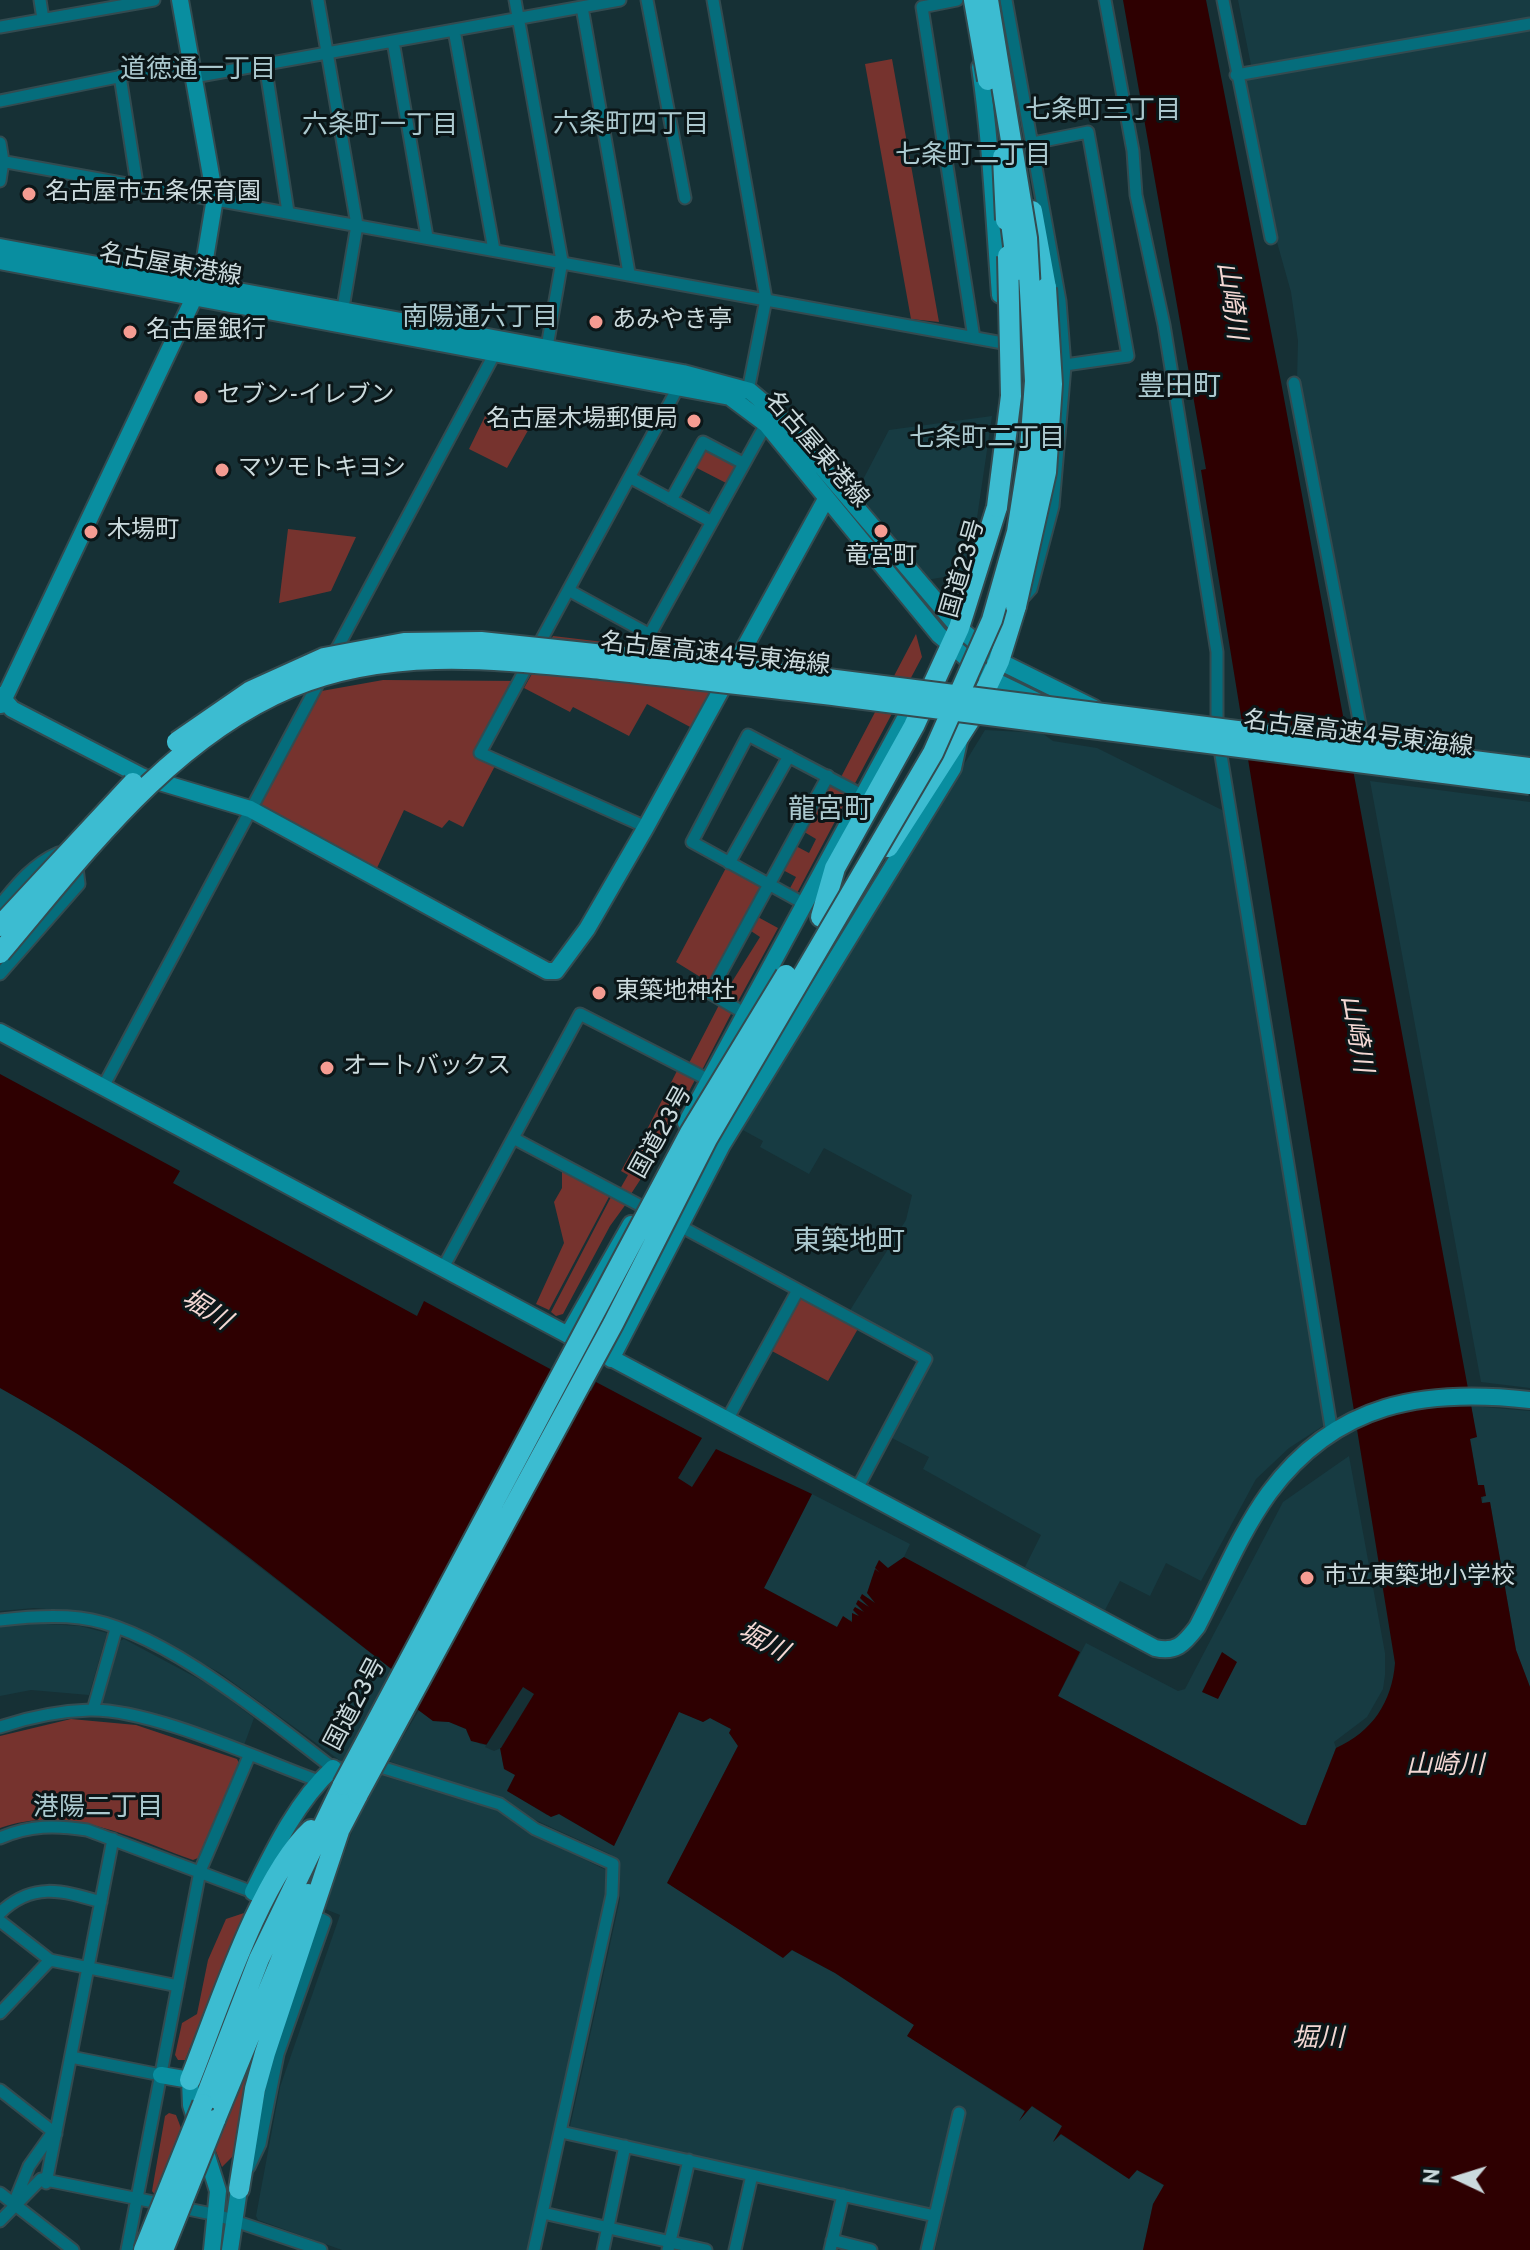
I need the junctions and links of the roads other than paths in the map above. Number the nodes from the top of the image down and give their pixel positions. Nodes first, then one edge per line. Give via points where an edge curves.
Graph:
1 (40, 0) edge
2 (154, 0) edge
3 (180, 0) edge
4 (318, 0) edge
5 (515, 0) edge
6 (620, 0) edge
7 (647, 0) edge
8 (713, 0) edge
9 (957, 0) edge
10 (972, 0) edge
11 (988, 0) edge
12 (1006, 0) edge
13 (1105, 0) edge
14 (1223, 0) edge
15 (110, 4) edge
16 (582, 7) junction
17 (518, 18) junction
18 (43, 19) junction
19 (1530, 24) edge
20 (0, 27) edge
21 (454, 30) junction
22 (393, 41) junction
23 (327, 53) junction
24 (265, 64) junction
25 (193, 70) junction
26 (1236, 75) junction
27 (120, 76) junction
28 (0, 101) edge
29 (0, 143) edge
30 (1033, 143) junction
31 (1003, 157) junction
32 (2, 161) edge
33 (0, 181) edge
34 (1018, 183) junction
35 (137, 184) junction
36 (215, 198) junction
37 (685, 198) dead end
38 (288, 212) junction
39 (357, 225) junction
40 (427, 237) junction
41 (1271, 238) dead end
42 (0, 247) edge
43 (494, 250) junction
44 (0, 261) edge
45 (562, 261) junction
46 (629, 273) junction
47 (198, 290) junction
48 (766, 299) junction
49 (343, 308) junction
50 (974, 338) junction
51 (1003, 343) junction
52 (547, 347) junction
53 (495, 353) junction
54 (1002, 360) junction
55 (1065, 366) junction
56 (682, 379) junction
57 (1294, 383) dead end
58 (746, 397) junction
59 (766, 424) junction
60 (743, 463) junction
61 (631, 478) junction
62 (826, 499) junction
63 (671, 500) junction
64 (712, 522) junction
65 (975, 578) junction
66 (570, 591) junction
67 (1016, 606) junction
68 (650, 634) junction
69 (955, 636) junction
70 (995, 670) junction
71 (686, 677) junction
72 (812, 677) junction
73 (727, 678) junction
74 (2, 700) edge
75 (925, 702) junction
76 (209, 726) junction
77 (960, 736) junction
78 (1222, 738) junction
79 (1361, 754) junction
80 (789, 756) junction
81 (1530, 771) edge
82 (828, 776) junction
83 (147, 778) junction
84 (1530, 783) edge
85 (862, 795) junction
86 (250, 809) junction
87 (646, 827) junction
88 (71, 858) junction
89 (729, 863) junction
90 (769, 885) junction
91 (803, 903) junction
92 (0, 905) edge
93 (830, 913) junction
94 (0, 926) edge
95 (0, 941) edge
96 (0, 953) edge
97 (0, 974) edge
98 (744, 1013) junction
99 (0, 1032) edge
100 (709, 1080) junction
101 (103, 1087) junction
102 (513, 1138) junction
103 (639, 1209) junction
104 (678, 1229) junction
105 (444, 1266) junction
106 (798, 1290) junction
107 (568, 1335) junction
108 (611, 1359) junction
109 (1530, 1400) edge
110 (727, 1420) junction
111 (1332, 1433) junction
112 (857, 1489) junction
113 (0, 1620) edge
114 (116, 1629) junction
115 (93, 1710) junction
116 (0, 1727) edge
117 (249, 1756) junction
118 (319, 1781) junction
119 (345, 1782) junction
120 (333, 1824) junction
121 (0, 1838) edge
122 (113, 1839) junction
123 (200, 1871) junction
124 (256, 1893) joint
125 (101, 1902) junction
126 (0, 1913) edge
127 (321, 1919) dead end
128 (0, 1921) edge
129 (50, 1960) junction
130 (89, 1967) junction
131 (178, 1986) junction
132 (0, 2013) edge
133 (71, 2057) junction
134 (161, 2075) junction
135 (190, 2080) junction
136 (0, 2090) edge
137 (209, 2112) junction
138 (959, 2113) dead end
139 (561, 2132) junction
140 (55, 2133) junction
141 (625, 2146) junction
142 (689, 2160) junction
143 (28, 2168) junction
144 (752, 2175) junction
145 (43, 2181) junction
146 (239, 2189) junction
147 (0, 2193) edge
148 (843, 2195) junction
149 (137, 2200) junction
150 (14, 2204) junction
151 (543, 2213) junction
152 (217, 2215) junction
153 (935, 2216) junction
154 (235, 2220) junction
155 (0, 2221) edge
156 (608, 2228) junction
157 (831, 2245) edge
158 (669, 2246) edge
159 (73, 2250) edge
160 (127, 2250) edge
161 (144, 2250) edge
162 (163, 2250) edge
163 (212, 2250) edge
164 (230, 2250) edge
165 (321, 2250) edge
166 (534, 2250) edge
167 (603, 2250) edge
168 (706, 2250) edge
169 (735, 2250) edge
170 (871, 2250) edge
171 (927, 2250) edge

1 - 18 street
2 - 15 street
3 - 25 street
4 - 23 street
5 - 17 street
6 - 16 street
7 - 37 street
8 - 48 street
9 - 50 street via 922,7
10 - 31 highway, 国道23号, bridge
10 - 51 street via 990,139
11 - 34 highway, 国道23号, bridge
12 - 30 street
13 - 78 street via 1217,652
14 - 26 street
15 - 18 street
16 - 17 street
16 - 46 street
17 - 21 street
17 - 45 street
18 - 20 street
19 - 26 street
21 - 22 street
21 - 43 street
22 - 23 street
22 - 40 street
23 - 24 street
23 - 39 street
24 - 25 street
24 - 38 street
25 - 27 street
25 - 36 street
26 - 41 street
27 - 28 street
27 - 35 street
29 - 32 street
30 - 55 street via 1060,301
30 - 55 street via 1088,132 1128,356
31 - 65 highway, bridge via 1012,345 1008,433 997,507
31 - 93 highway, 国道23号, bridge via 1019,291 1023,383 1004,531 978,622 952,685
32 - 33 street
32 - 35 street
34 - 67 highway, bridge via 1031,204 1046,288 1052,384 1038,516
34 - 93 highway, 国道23号, bridge via 1027,238 1035,381 1017,532 992,620 933,753
35 - 36 street
36 - 38 street
36 - 47 street
38 - 39 street
39 - 40 street
39 - 49 street
40 - 43 street
42 - 47 street, 名古屋東港線
43 - 45 street
44 - 47 street, 名古屋東港線
45 - 46 street
45 - 52 street
46 - 48 street
47 - 49 street, 名古屋東港線
47 - 53 street, 名古屋東港線
47 - 74 street
48 - 50 street
48 - 58 street
49 - 52 street, 名古屋東港線
50 - 51 street
51 - 54 street
52 - 56 street, 名古屋東港線
53 - 56 street, 名古屋東港線
53 - 86 street
54 - 55 street
54 - 65 street via 996,454
55 - 67 street via 1053,506 1031,589
56 - 58 street, 名古屋東港線
56 - 61 street
57 - 79 street
58 - 59 street, 名古屋東港線
58 - 69 street, 名古屋東港線 via 776,413
59 - 60 street
59 - 62 street, 名古屋東港線
60 - 63 street via 703,442
60 - 64 street
61 - 63 street
61 - 66 street
62 - 69 street, 名古屋東港線 via 939,635
62 - 73 street
63 - 64 street
64 - 68 street
65 - 69 highway
66 - 68 street
66 - 87 street via 480,753
67 - 70 highway
68 - 73 street
69 - 70 street, 名古屋東港線
69 - 75 highway
70 - 77 highway
70 - 78 street, 名古屋東港線 via 1131,721
71 - 76 highway, bridge via 667,684 497,672 407,673 337,683
71 - 84 highway, 名古屋高速4号東海線, bridge
71 - 96 highway, 名古屋高速4号東海線, bridge via 440,657 363,665 296,685 254,705 184,754 102,834
72 - 76 highway, bridge via 795,665 642,645 422,629 334,643 298,661
72 - 81 highway, 名古屋高速4号東海線, bridge
72 - 94 highway, 名古屋高速4号東海線, bridge via 481,642 404,643 324,658 251,691 166,751
73 - 87 street
74 - 83 street
75 - 85 street via 904,720
75 - 93 highway via 835,868
76 - 83 highway
77 - 93 highway via 861,892
77 - 104 street via 953,768 722,1145
78 - 79 street, 名古屋東港線, bridge
78 - 111 street
79 - 81 street, 名古屋東港線
79 - 84 street, 名古屋東港線
80 - 82 street
80 - 89 street
80 - 89 street via 748,735 692,842
82 - 85 street
82 - 90 street
83 - 86 street
83 - 88 street
85 - 91 street
86 - 87 street via 547,971 556,971 587,929
86 - 101 street
88 - 92 street via 58,853 49,857
88 - 95 street
88 - 97 street via 79,884
89 - 90 street
90 - 91 street
90 - 98 street via 710,993
91 - 98 street
93 - 119 highway, 国道23号, bridge via 613,1324
98 - 100 street
99 - 101 street
100 - 102 street via 580,1014
100 - 103 street
101 - 105 street
102 - 103 street
102 - 105 street
103 - 104 street
103 - 107 street
104 - 106 street
104 - 108 street
105 - 107 street
106 - 110 street
106 - 112 street via 926,1359
107 - 108 street
108 - 110 street
109 - 111 street via 1477,1394 1411,1399
110 - 112 street
111 - 112 street via 1293,1464 1268,1494 1197,1627 1184,1644 1169,1651 1128,1637
113 - 114 street via 82,1618
114 - 115 street
114 - 119 street via 221,1684
115 - 116 street
115 - 117 street via 152,1721
117 - 118 street
117 - 123 street
118 - 119 street
118 - 124 street via 275,1846
119 - 120 highway, 国道23号
119 - 139 street via 384,1768 500,1804 535,1829 613,1864 612,1895
120 - 135 highway via 298,1843 270,1887
120 - 137 highway, 国道23号 via 259,1959
120 - 146 highway via 262,2065
121 - 122 street via 57,1825
122 - 123 street
122 - 125 street
123 - 124 street
123 - 131 street
125 - 126 street via 49,1889 20,1896
125 - 130 street
127 - 146 street via 325,1921 278,2054 260,2144
128 - 129 street
129 - 130 street
129 - 132 street
130 - 131 street
130 - 133 street
131 - 134 street
133 - 134 street
133 - 140 street
134 - 135 street
134 - 149 street
135 - 152 street via 191,2105 218,2191
136 - 140 street
137 - 161 highway, 国道23号, bridge
137 - 162 highway, 国道23号, bridge
138 - 153 street
139 - 141 street
139 - 151 street
140 - 143 street
140 - 145 street
141 - 142 street
141 - 156 street
142 - 144 street
142 - 158 street
143 - 145 street
143 - 150 street
144 - 148 street
144 - 169 street
145 - 149 street
145 - 150 street
146 - 154 street
147 - 150 street
148 - 153 street
148 - 157 street
149 - 152 street
149 - 160 street
150 - 155 street
150 - 159 street
151 - 156 street
151 - 166 street
152 - 154 street
152 - 163 street
153 - 171 street
154 - 164 street
154 - 165 street
156 - 158 street
156 - 167 street
157 - 170 street
158 - 168 street

